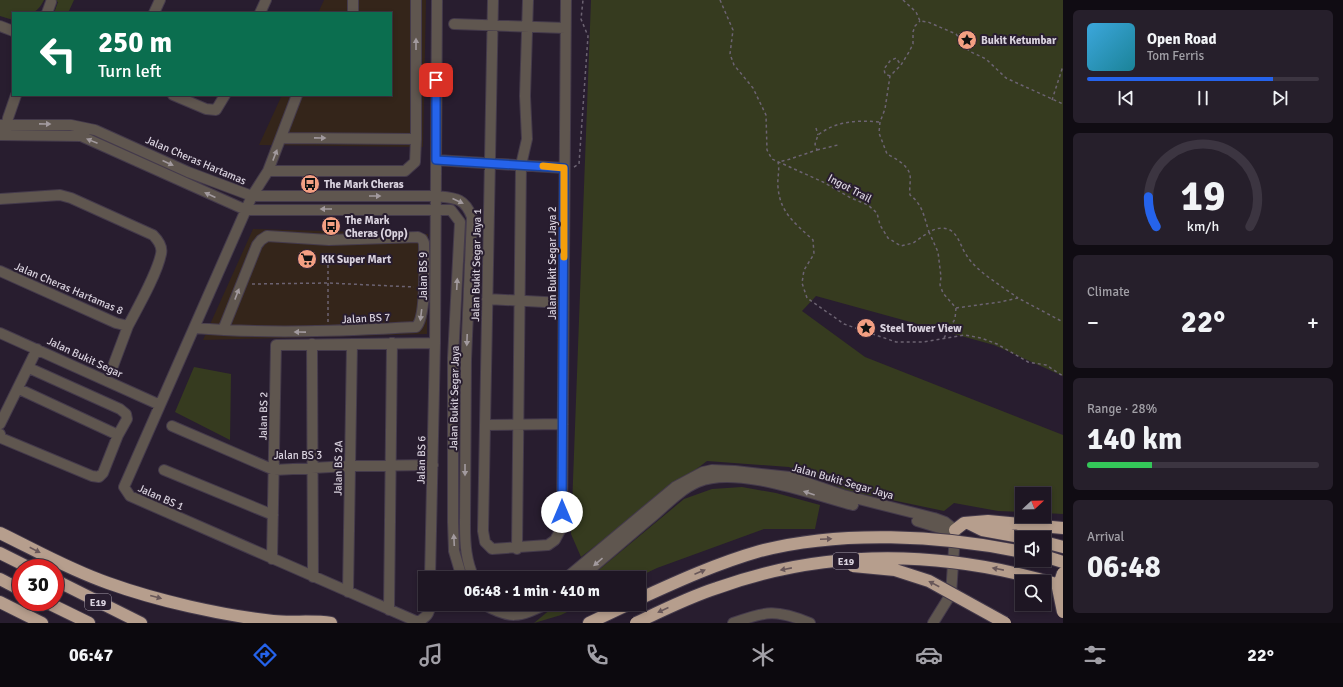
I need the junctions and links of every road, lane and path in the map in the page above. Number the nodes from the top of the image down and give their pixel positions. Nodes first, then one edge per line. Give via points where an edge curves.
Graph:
1 (160, 0) edge
2 (266, 0) edge
3 (353, 0) edge
4 (416, 0) edge
5 (437, 0) edge
6 (493, 0) edge
7 (528, 0) edge
8 (566, 0) edge
9 (583, 0) edge
10 (720, 0) edge
11 (903, 0) edge
12 (51, 2) dead end
13 (47, 12) edge
14 (154, 12) edge
15 (260, 12) edge
16 (353, 12) edge
17 (920, 21) junction
18 (454, 24) dead end
19 (0, 26) edge
20 (492, 26) junction
21 (528, 27) junction
22 (565, 28) junction
23 (12, 31) edge
24 (901, 65) junction
25 (1063, 66) edge
26 (890, 76) junction
27 (16, 96) edge
28 (175, 96) edge
29 (224, 96) edge
30 (297, 96) edge
31 (1052, 100) junction
32 (1063, 104) edge
33 (880, 122) junction
34 (816, 128) dead end
35 (3, 130) edge
36 (818, 135) junction
37 (281, 138) junction
38 (416, 139) junction
39 (838, 145) dead end
40 (816, 150) junction
41 (436, 160) junction
42 (778, 162) junction
43 (490, 163) junction
44 (521, 165) junction
45 (564, 168) junction
46 (268, 172) junction
47 (252, 196) junction
48 (435, 196) junction
49 (0, 199) edge
50 (435, 209) junction
51 (246, 210) junction
52 (472, 217) joint
53 (929, 232) junction
54 (329, 240) junction
55 (0, 271) edge
56 (328, 283) junction
57 (240, 284) junction
58 (424, 287) junction
59 (1018, 298) junction
60 (487, 299) junction
61 (519, 300) junction
62 (563, 303) junction
63 (956, 308) junction
64 (1063, 322) edge
65 (128, 326) junction
66 (194, 328) junction
67 (223, 330) junction
68 (328, 332) junction
69 (0, 333) edge
70 (944, 338) junction
71 (392, 343) junction
72 (435, 343) junction
73 (312, 344) junction
74 (352, 344) junction
75 (37, 349) junction
76 (113, 366) dead end
77 (29, 368) junction
78 (1063, 376) edge
79 (19, 388) junction
80 (160, 405) junction
81 (518, 423) junction
82 (0, 424) edge
83 (485, 424) junction
84 (563, 424) junction
85 (172, 426) dead end
86 (0, 434) edge
87 (118, 435) junction
88 (392, 465) junction
89 (432, 465) junction
90 (350, 466) junction
91 (313, 468) junction
92 (164, 470) dead end
93 (274, 470) junction
94 (273, 515) junction
95 (970, 524) junction
96 (1063, 528) edge
97 (955, 530) junction
98 (0, 533) edge
99 (1015, 536) edge
100 (1051, 544) edge
101 (1063, 547) edge
102 (517, 549) junction
103 (1015, 551) edge
104 (0, 553) edge
105 (1051, 558) edge
106 (12, 559) edge
107 (272, 559) junction
108 (1063, 562) edge
109 (815, 563) junction
110 (430, 571) edge
111 (460, 571) edge
112 (471, 571) edge
113 (574, 571) edge
114 (588, 571) edge
115 (1063, 573) edge
116 (313, 577) junction
117 (0, 579) edge
118 (64, 584) edge
119 (12, 585) edge
120 (1063, 586) edge
121 (348, 592) junction
122 (646, 596) edge
123 (0, 602) edge
124 (389, 610) junction
125 (64, 611) edge
126 (430, 611) edge
127 (497, 611) edge
128 (528, 611) edge
129 (614, 611) edge
130 (1063, 612) edge
131 (418, 622) edge
132 (42, 623) edge
133 (89, 623) edge
134 (141, 623) edge
135 (331, 623) edge
136 (589, 623) edge
137 (636, 623) edge
138 (733, 623) edge
139 (810, 623) edge
140 (934, 623) edge
141 (1005, 623) edge

1 - 14 street
2 - 15 street
3 - 16 street
38 -> 4 street
5 - 41 street, Jalan BS 9
6 - 20 street, Jalan Bukit Segar Jaya 1
7 - 21 street
8 - 22 street, Jalan Bukit Segar Jaya 2
9 - 45 path via 581,19 588,36 579,164 572,168
10 - 42 path, Ingot Trail via 733,30 730,54 734,65 753,88 766,115 767,150 772,159
11 - 17 path via 916,12
12 - 13 street
17 - 24 path via 915,26 912,44
17 - 31 path via 956,34 969,51 986,59 1006,78
18 - 20 street
19 - 23 street
20 - 21 street
20 - 43 street, Jalan Bukit Segar Jaya 1
21 - 22 street
21 - 44 street via 525,96 527,139
22 - 45 street, Jalan Bukit Segar Jaya 2
24 - 26 path
24 - 26 path via 896,58 890,61 884,69
25 - 31 path
26 - 33 path via 885,109
27 - 35 street
28 - 29 street via 206,109 216,110
30 - 37 street, Jalan BS 1
31 - 32 path
33 - 36 path via 860,120 841,123 825,129
33 - 53 path via 879,133 887,154 907,168 910,176 910,195 918,201 924,212
34 - 36 path
35 -> 47 street, Jalan Cheras Hartamas via 71,125 95,130 188,172
51 -> 35 street via 81,136
36 - 40 path
37 -> 38 street
46 -> 37 street, Jalan BS 1
38 - 46 street via 416,162 406,171
39 - 40 path
40 - 42 path
41 - 43 street
41 - 48 street, Jalan BS 9
42 - 53 path, Ingot Trail via 868,205 877,213 880,225 888,238 900,246 912,243
42 - 70 path via 779,201 788,215 813,240 814,254 804,270 802,283 807,298 844,324 896,342 923,342
43 - 44 street
43 - 60 street, Jalan Bukit Segar Jaya 1
44 - 45 street
44 - 61 street
45 - 62 street, Jalan Bukit Segar Jaya 2
46 - 47 street, Jalan BS 1
47 -> 48 street, Jalan Cheras Hartamas
47 - 51 street, Jalan BS 1
48 - 50 street, Jalan BS 9
48 -> 52 street, Jalan Cheras Hartamas via 458,198 468,206
49 - 65 street, Jalan Cheras Hartamas 8 via 60,195 153,235 160,242 162,253
50 -> 51 street
50 - 72 street, Jalan BS 9
111 -> 50 street, Jalan Bukit Segar Jaya via 454,551 453,522 453,358 460,222 451,210
51 - 66 street, Jalan BS 1
52 -> 112 street, Jalan Bukit Segar Jaya via 466,360 465,525 465,548
53 - 59 path via 937,228 950,230 979,269
53 - 63 path via 938,252 942,289
54 - 56 path
54 - 57 street via 267,236 260,240
54 - 58 street, Jalan BS 7 via 418,237 424,243
55 - 65 street, Jalan Cheras Hartamas 8
56 - 57 path
56 - 58 path
56 - 68 path
67 -> 57 street
58 -> 68 street, Jalan BS 7 via 421,319 416,327
59 - 63 path
59 - 64 path
60 - 61 street
60 - 83 street, Jalan Bukit Segar Jaya 1
61 - 62 street
61 - 81 street
62 - 84 street, Jalan Bukit Segar Jaya 2
63 - 70 path via 955,319
65 - 76 street, Jalan Cheras Hartamas 8
66 - 67 street, Jalan BS 7
66 - 80 street, Jalan BS 1
68 -> 67 street, Jalan BS 7
69 - 75 street, Jalan Bukit Segar
70 - 78 path via 965,335 981,338 1028,362 1046,365
71 - 72 street
71 - 74 street
71 - 88 street
72 - 89 street, Jalan BS 6
73 - 74 street
73 - 91 street
73 - 93 street, Jalan BS 2 via 276,345
74 - 90 street, Jalan BS 2A
75 - 77 street
75 - 80 street, Jalan Bukit Segar
77 - 79 street
77 - 87 street via 120,409 126,414 127,419
79 - 82 street
79 - 87 street
80 - 107 street, Jalan BS 1 via 124,487 130,496
81 - 83 street
81 - 84 street
81 - 102 street
83 - 102 street, Jalan Bukit Segar Jaya 1 via 485,542 492,550
84 - 102 street, Jalan Bukit Segar Jaya 2 via 562,527 555,540 548,545
85 - 93 street, Jalan BS 3
86 - 87 street via 1,438 99,477
88 - 89 street, Jalan BS 3
88 - 90 street, Jalan BS 3
88 - 124 street
89 - 110 street, Jalan BS 6
90 - 91 street, Jalan BS 3
90 - 121 street, Jalan BS 2A
91 - 93 street, Jalan BS 3
91 - 116 street
92 - 94 street
93 - 94 street, Jalan BS 2
94 - 107 street, Jalan BS 2
95 - 96 highway via 988,521
95 - 97 highway via 964,523
95 - 99 highway via 982,530
97 - 113 street, Jalan Bukit Segar Jaya via 934,518 843,495 790,477 712,470 703,472 675,488
97 -> 114 street, Jalan Bukit Segar Jaya via 824,498 790,486 726,477 713,478 698,482 681,493
97 - 140 street via 951,594
98 -> 135 highway via 108,583 153,596 215,612 275,622
100 - 101 highway
122 -> 103 highway, E19, bridge via 709,568 760,551 816,540 938,539
104 - 106 highway
105 - 108 highway
107 - 116 street, Jalan BS 1
120 -> 109 highway, E19, bridge via 1026,574 972,564 889,557
109 -> 137 highway, E19, bridge via 765,573 717,588
141 -> 109 highway, bridge via 929,581 895,570
115 - 130 highway, bridge via 1058,588
116 - 121 street, Jalan BS 1
117 - 119 highway
118 - 134 highway, E19
121 - 124 street, Jalan BS 1
123 - 132 highway
124 - 131 street, Jalan BS 1
125 - 133 highway, E19
126 - 131 street
127 - 128 street via 514,616
129 - 136 highway
138 - 139 street via 761,613 789,614

